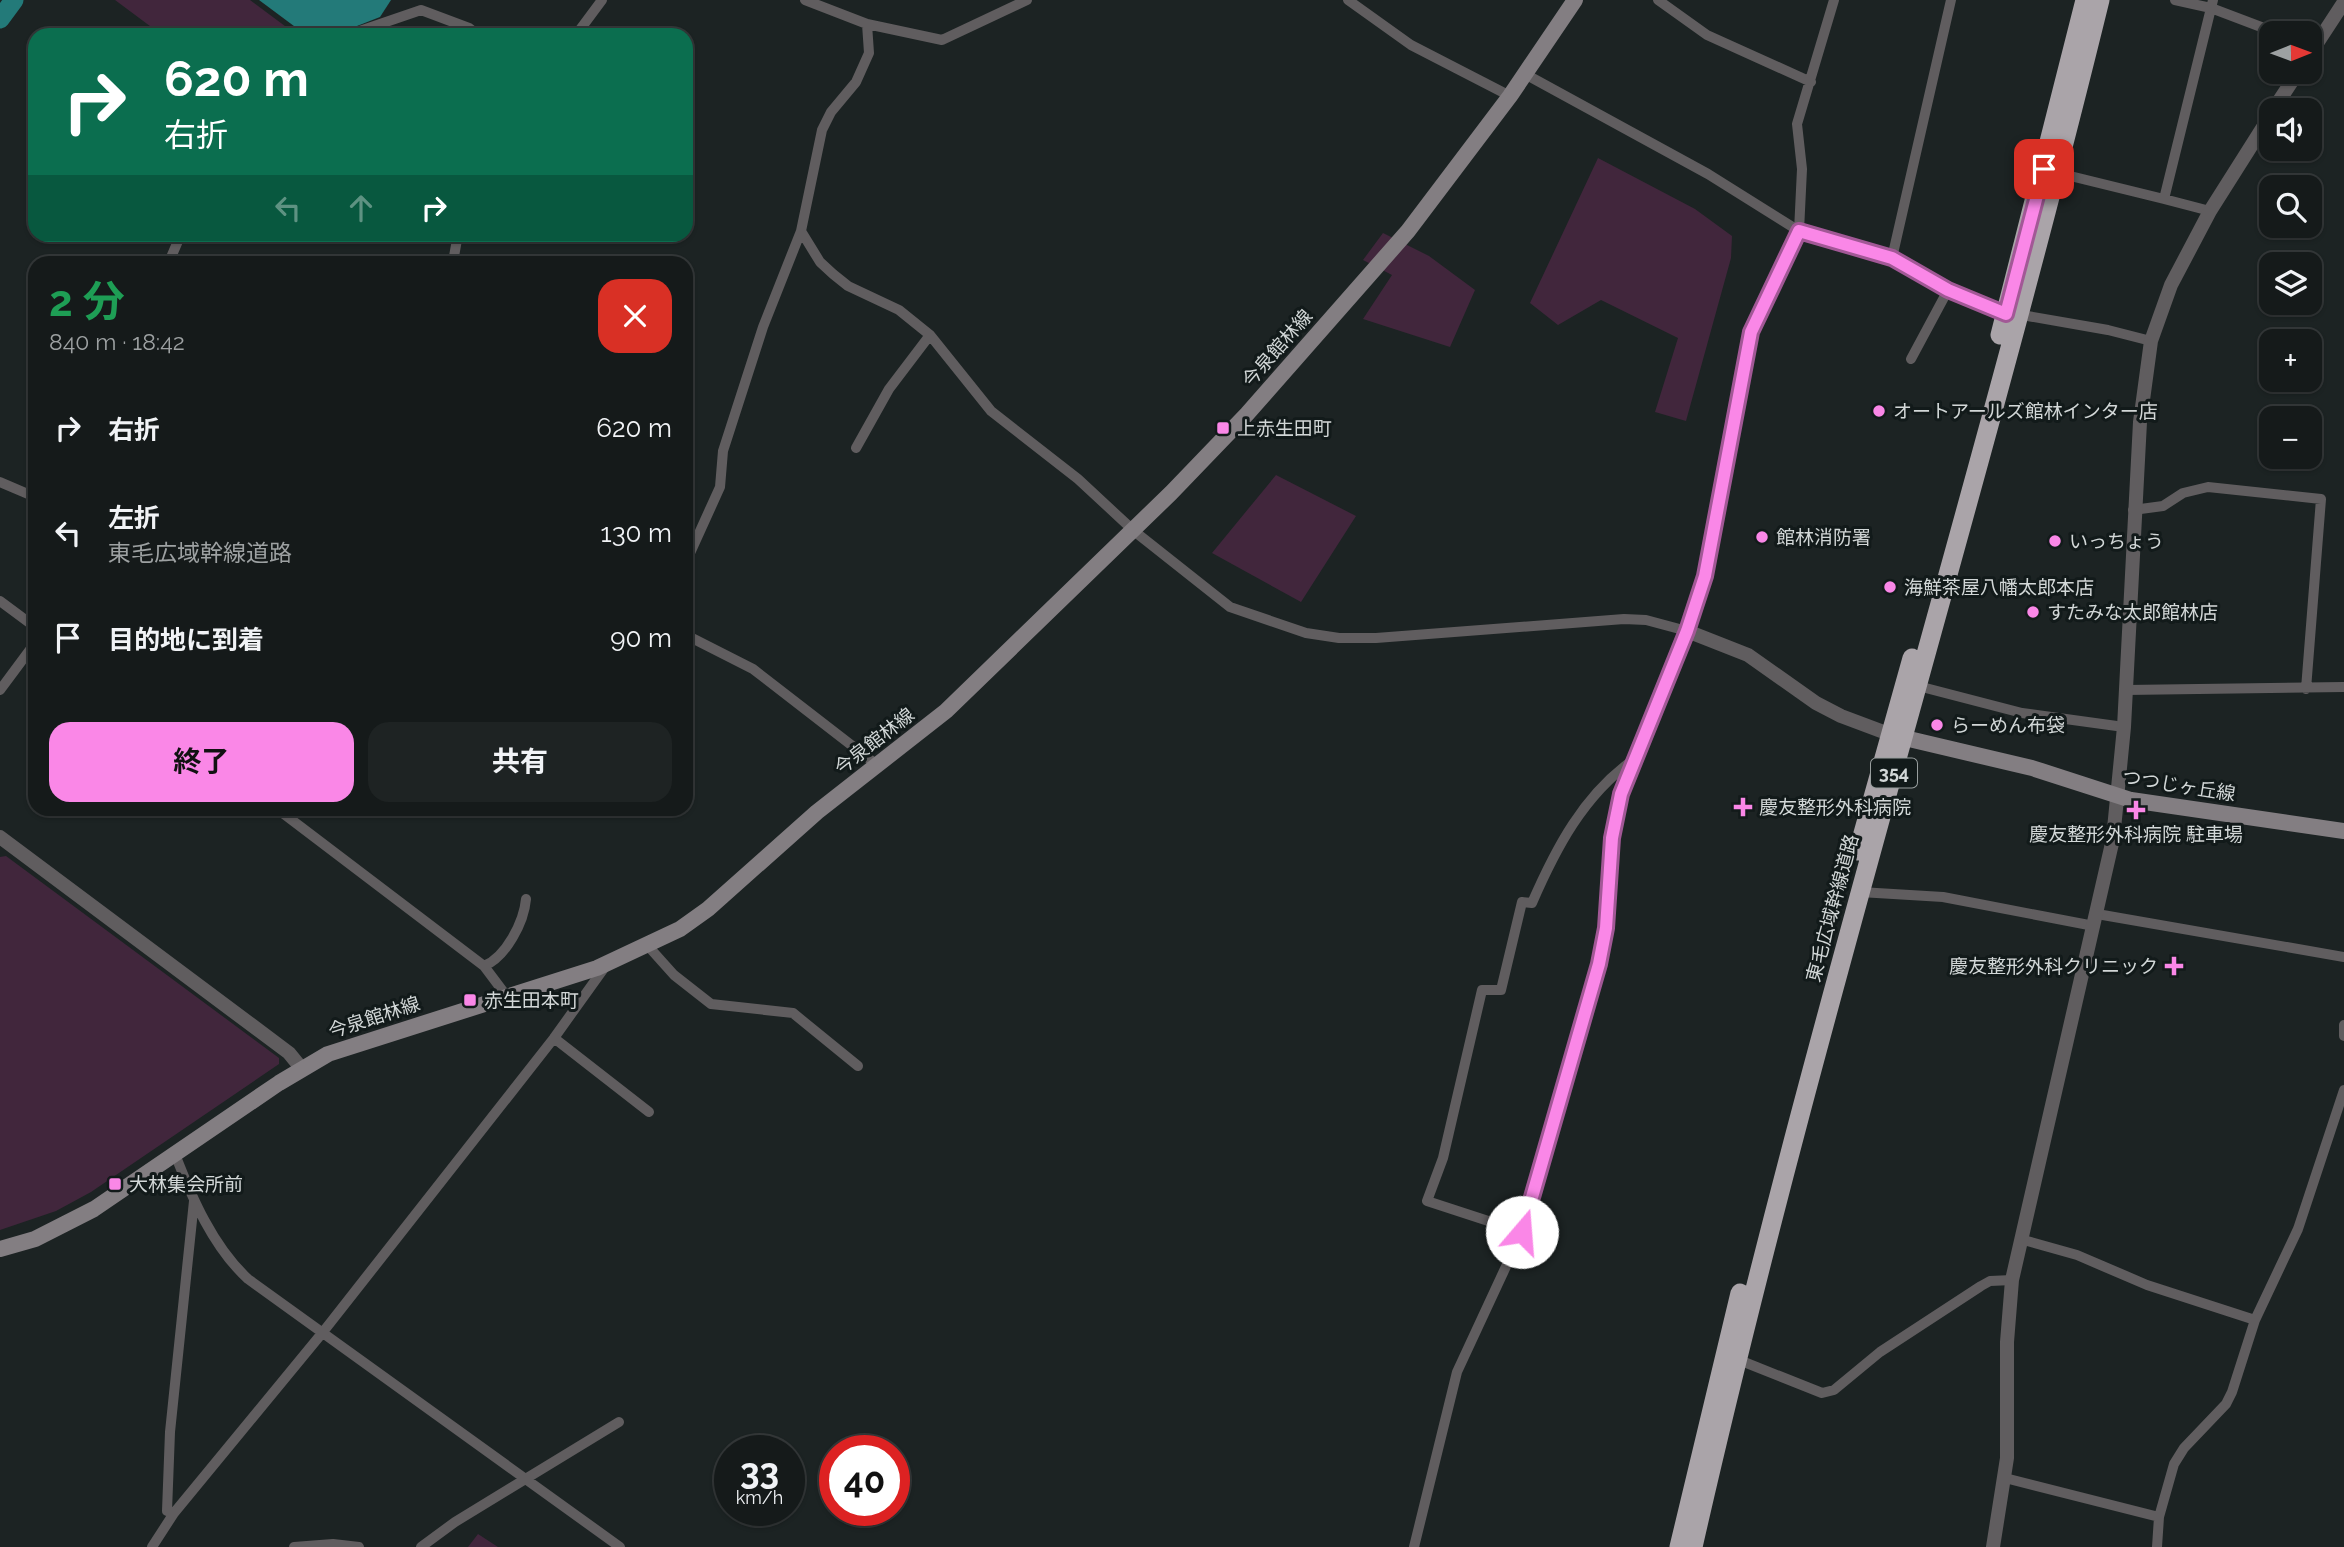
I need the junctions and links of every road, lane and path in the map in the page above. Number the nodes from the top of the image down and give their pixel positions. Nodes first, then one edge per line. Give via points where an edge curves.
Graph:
1 (602, 0) edge
2 (805, 0) edge
3 (1027, 0) edge
4 (1348, 0) edge
5 (1575, 0) edge
6 (1658, 0) edge
7 (1834, 0) edge
8 (1951, 0) edge
9 (2085, 0) edge
10 (2100, 0) edge
11 (2175, 0) edge
12 (2212, 4) edge
13 (2338, 5) edge
14 (867, 23) junction
15 (2259, 25) edge
16 (368, 28) edge
17 (469, 28) edge
18 (581, 28) edge
19 (2322, 31) edge
20 (1525, 74) junction
21 (1811, 82) junction
22 (1510, 96) junction
23 (2259, 133) edge
24 (2051, 171) junction
25 (2164, 199) junction
26 (2210, 211) junction
27 (801, 231) junction
28 (1799, 231) junction
29 (1892, 258) junction
30 (1948, 290) junction
31 (2013, 314) junction
32 (930, 335) junction
33 (2151, 341) junction
34 (1912, 359) dead end
35 (856, 449) dead end
36 (0, 482) edge
37 (28, 494) edge
38 (2133, 510) junction
39 (1134, 531) junction
40 (693, 547) edge
41 (0, 601) edge
42 (28, 622) edge
43 (1687, 631) junction
44 (693, 639) edge
45 (28, 652) edge
46 (1918, 686) junction
47 (2344, 687) edge
48 (2305, 689) junction
49 (0, 690) edge
50 (2126, 690) junction
51 (2124, 727) junction
52 (1896, 736) junction
53 (1633, 760) junction
54 (877, 765) junction
55 (2117, 797) junction
56 (287, 816) edge
57 (2344, 831) edge
58 (0, 837) edge
59 (1860, 892) junction
60 (526, 899) dead end
61 (2095, 920) junction
62 (648, 946) junction
63 (2344, 957) edge
64 (607, 964) junction
65 (484, 966) junction
66 (508, 998) junction
67 (2344, 1025) edge
68 (2344, 1036) edge
69 (554, 1038) junction
70 (858, 1066) dead end
71 (302, 1069) junction
72 (2344, 1090) edge
73 (649, 1112) dead end
74 (175, 1154) junction
75 (194, 1201) junction
76 (1522, 1232) junction
77 (2020, 1239) junction
78 (0, 1249) edge
79 (2012, 1280) junction
80 (2255, 1320) junction
81 (323, 1332) junction
82 (1730, 1356) junction
83 (619, 1422) dead end
84 (2005, 1478) junction
85 (525, 1481) junction
86 (174, 1513) junction
87 (2159, 1517) junction
88 (152, 1547) edge
89 (294, 1547) edge
90 (359, 1547) edge
91 (421, 1547) edge
92 (620, 1547) edge
93 (1415, 1547) edge
94 (1679, 1547) edge
95 (1693, 1547) edge
96 (1993, 1547) edge
97 (2157, 1547) edge

1 - 18 street
2 - 14 street
3 - 14 street via 942,40
4 - 22 street via 1411,45
5 - 20 main road, 今泉館林線
6 - 21 street via 1707,35
7 - 21 street
8 - 29 street
9 - 24 highway, 東毛広域幹線道路 / 354
10 - 24 highway, 東毛広域幹線道路 / 354
11 - 12 street
12 - 15 street
12 - 25 street
13 - 19 street
14 - 27 street via 869,53 856,82 822,130
16 - 17 street via 421,10
20 - 22 main road, 今泉館林線
20 - 28 street via 1708,174
21 - 28 street via 1797,124 1802,169
22 - 39 main road, 今泉館林線 via 1408,231 1247,414
23 - 26 street
24 - 25 street
24 - 31 highway, 東毛広域幹線道路 / 354
25 - 26 street
26 - 33 street via 2171,285
27 - 32 street via 820,261 848,286 899,310
27 - 40 street via 763,327 723,451 720,487
28 - 29 street
28 - 43 street via 1751,332 1708,565
29 - 30 street
30 - 31 street
30 - 34 street
31 - 33 street
31 - 46 highway, 東毛広域幹線道路 / 354
31 - 52 highway, 東毛広域幹線道路 / 354
32 - 35 street via 889,389
32 - 39 street via 991,411 1078,479
33 - 38 street
36 - 37 street
38 - 48 street via 2163,506 2183,493 2208,487 2320,499
38 - 50 street
39 - 43 street via 1230,607 1306,633 1376,638 1624,619
39 - 54 main road, 今泉館林線 via 946,711
41 - 42 street
43 - 52 street via 1748,655 1816,703
43 - 53 street
44 - 54 street via 753,669
45 - 49 street
46 - 51 street via 2022,713
46 - 52 highway, 東毛広域幹線道路 / 354
47 - 48 street
48 - 50 street
50 - 51 street
51 - 55 street
52 - 55 main road, つつじヶ丘線 via 2032,768
52 - 59 highway, 東毛広域幹線道路 / 354
52 - 82 highway, 東毛広域幹線道路 / 354
53 - 76 street via 1616,817 1606,928 1596,977
53 - 76 street via 1601,786 1555,849 1532,903 1522,902 1501,990 1482,990 1443,1158 1427,1201
54 - 62 main road, 今泉館林線 via 708,909
55 - 57 main road, つつじヶ丘線
55 - 61 street
56 - 65 street
58 - 71 street via 289,1053
59 - 61 street via 1944,897
59 - 82 highway, 東毛広域幹線道路 / 354
60 - 65 street via 519,926
61 - 63 street
61 - 77 street
62 - 64 main road, 今泉館林線
62 - 70 street via 674,975 711,1004 793,1013
64 - 66 main road, 今泉館林線
64 - 69 street
65 - 66 street
66 - 71 main road, 今泉館林線 via 355,1044
67 - 68 street
69 - 73 street
69 - 81 street
71 - 74 main road, 今泉館林線
72 - 80 street via 2298,1229
74 - 75 street
74 - 78 main road, 今泉館林線 via 65,1226
75 - 81 street via 235,1268
75 - 86 street via 170,1432 167,1511
76 - 93 street via 1457,1371
77 - 79 street
77 - 80 street
79 - 82 street via 1981,1286 1880,1352 1834,1390 1822,1393
79 - 84 street
80 - 87 street via 2232,1392 2174,1464
81 - 85 street
81 - 86 street
82 - 94 highway, 東毛広域幹線道路 / 354
82 - 95 highway, 東毛広域幹線道路 / 354
83 - 85 street
84 - 87 street
84 - 96 street
85 - 91 street
85 - 92 street
86 - 88 street
87 - 97 street
89 - 90 street

